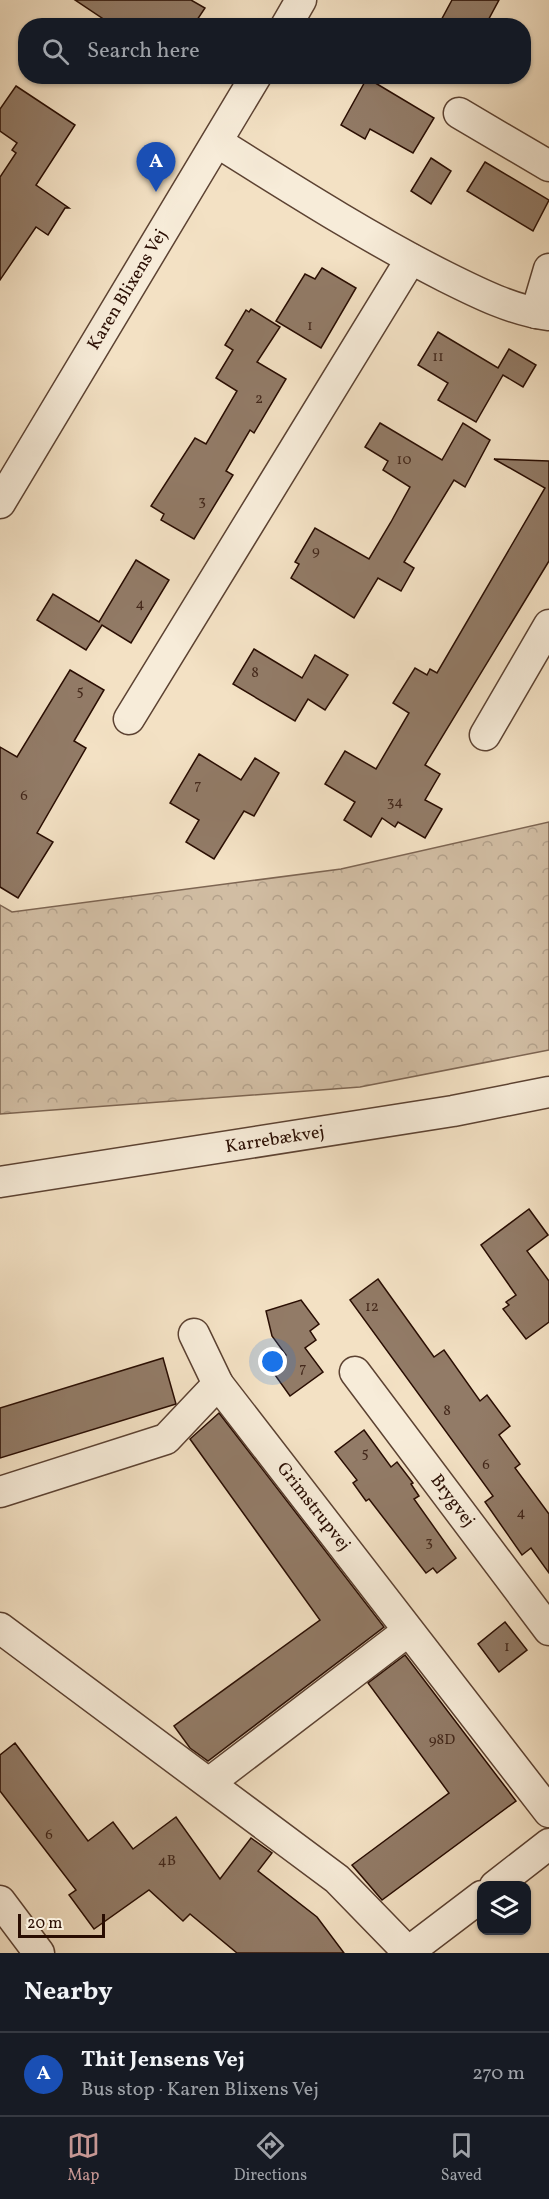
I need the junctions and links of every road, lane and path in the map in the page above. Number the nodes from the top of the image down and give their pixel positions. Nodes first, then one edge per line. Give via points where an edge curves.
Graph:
1 (301, 0) edge
2 (291, 18) edge
3 (251, 84) edge
4 (459, 113) dead end
5 (217, 142) junction
6 (549, 166) edge
7 (411, 259) junction
8 (549, 269) edge
9 (542, 314) edge
10 (0, 503) edge
11 (549, 625) edge
12 (129, 719) dead end
13 (485, 735) dead end
14 (549, 1092) edge
15 (0, 1182) edge
16 (194, 1334) dead end
17 (355, 1372) dead end
18 (218, 1384) junction
19 (0, 1492) edge
20 (0, 1628) edge
21 (408, 1630) junction
22 (549, 1630) edge
23 (209, 1783) junction
24 (549, 1812) edge
25 (549, 1844) edge
26 (501, 1881) edge
27 (477, 1900) edge
28 (0, 1901) edge
29 (39, 1953) edge
30 (407, 1953) edge

1 - 2 street
3 - 5 street, Karen Blixens Vej
4 - 6 street
5 - 7 street
5 - 10 street, Karen Blixens Vej
7 - 9 street via 475,291
7 - 12 street
8 - 9 street
11 - 13 street
14 - 15 street, Karrebækvej via 453,1111
16 - 18 street, Grimstrupvej
17 - 22 street, Brygvej
18 - 19 street via 166,1439
18 - 21 street, Grimstrupvej
20 - 23 street
21 - 23 street
21 - 24 street, Grimstrupvej
23 - 30 street via 337,1879
25 - 26 street
27 - 30 street
28 - 29 street

